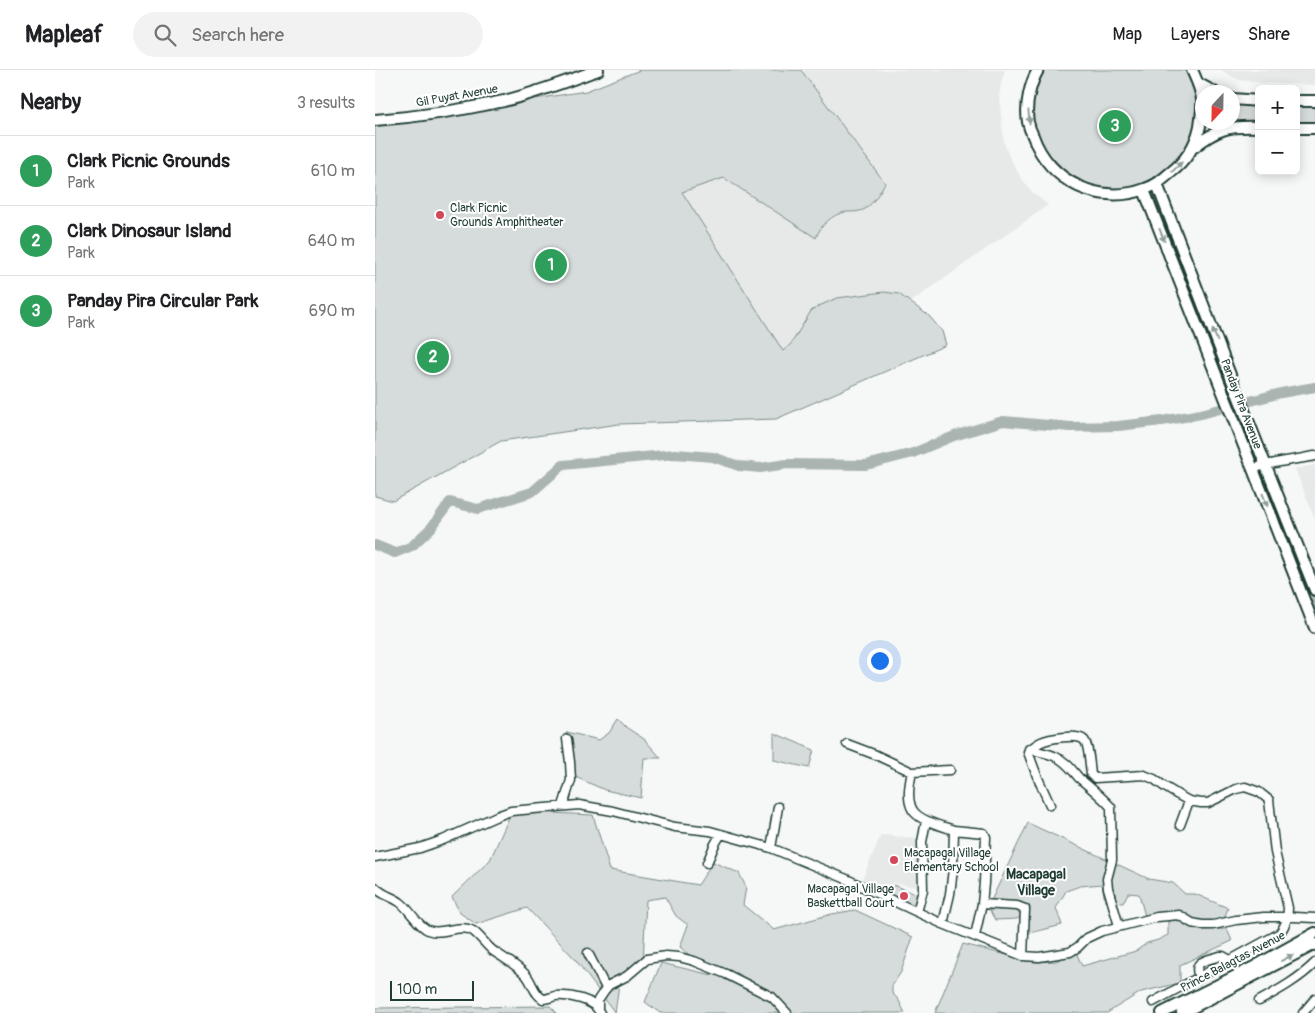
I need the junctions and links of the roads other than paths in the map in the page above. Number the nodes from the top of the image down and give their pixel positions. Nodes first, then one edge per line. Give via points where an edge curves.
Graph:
1 (598, 70) edge
2 (1038, 70) edge
3 (1192, 70) edge
4 (1199, 84) joint
5 (1240, 99) edge
6 (1255, 100) edge
7 (1300, 101) edge
8 (1315, 101) edge
9 (375, 120) edge
10 (1255, 126) edge
11 (1300, 128) edge
12 (1315, 128) edge
13 (1193, 146) junction
14 (1157, 184) junction
15 (1144, 190) junction
16 (1315, 456) edge
17 (1267, 467) junction
18 (1254, 472) junction
19 (1315, 590) edge
20 (1315, 628) edge
21 (567, 739) dead end
22 (847, 744) dead end
23 (1029, 750) junction
24 (950, 770) dead end
25 (912, 772) junction
26 (1189, 800) junction
27 (1050, 805) dead end
28 (563, 806) junction
29 (778, 807) dead end
30 (925, 821) junction
31 (1179, 825) dead end
32 (954, 830) junction
33 (721, 834) junction
34 (771, 848) junction
35 (375, 857) edge
36 (707, 863) dead end
37 (375, 887) edge
38 (982, 904) junction
39 (917, 912) junction
40 (1288, 916) junction
41 (1315, 918) edge
42 (943, 924) junction
43 (1119, 926) junction
44 (1315, 933) edge
45 (975, 936) junction
46 (1315, 944) edge
47 (588, 953) dead end
48 (1023, 956) junction
49 (1230, 960) junction
50 (1315, 964) edge
51 (1199, 978) junction
52 (606, 988) junction
53 (1315, 999) edge
54 (1259, 1001) dead end
55 (1153, 1002) dead end
56 (599, 1010) edge
57 (787, 1013) edge
58 (1162, 1013) edge
59 (1182, 1013) edge
60 (1303, 1013) edge

1 - 9 main road, Gil Puyat Avenue via 504,100 457,110
2 -> 15 main road via 1030,89 1028,122 1042,155 1053,169 1071,183 1094,193 1113,195
3 - 4 main road
4 - 13 main road via 1202,115
5 - 6 main road
7 - 8 main road
10 - 13 main road via 1230,127
11 - 12 main road
14 -> 13 main road via 1178,167
14 - 15 main road
17 -> 14 main road, Panday Pira Avenue
15 -> 18 main road, Panday Pira Avenue
16 - 17 street
17 - 18 street
17 - 19 main road, Panday Pira Avenue
18 -> 20 main road, Panday Pira Avenue
21 - 28 street via 571,780
22 - 25 street
23 - 26 street via 1050,739 1080,738 1087,745 1091,775 1095,778 1144,775
23 - 27 street
23 - 43 street via 1061,760 1111,806 1112,860 1107,879
24 - 25 street
25 - 30 street via 909,805
26 - 31 street
26 - 40 street via 1208,803 1245,787 1269,800
28 - 33 street via 579,805 613,811 675,827
28 - 35 street via 506,813 420,848
29 - 34 street
30 - 32 street
30 - 39 street via 921,850 923,890
32 - 38 street via 986,834
32 - 42 street via 953,869
33 - 34 street
33 - 36 street
34 - 39 street
37 - 56 street via 385,896 400,902 427,930 461,928 472,931 525,974 543,999 569,997 591,1002
38 - 45 street
38 - 48 street via 1025,908
39 - 42 street
40 - 41 street
40 - 43 street via 1245,918 1213,926 1192,923 1174,915
40 - 49 street via 1280,933
42 - 45 street
43 - 48 street via 1102,930 1070,952
44 - 58 main road, Prince Balagtas Avenue
45 - 48 street
59 -> 46 main road, Prince Balagtas Avenue
47 - 52 street
49 - 51 street
49 - 51 street via 1220,956 1199,963 1196,972
50 - 54 street
51 - 55 street
52 - 56 street via 597,1000
52 - 57 street via 647,959 679,957 726,974 773,997
53 - 60 street

